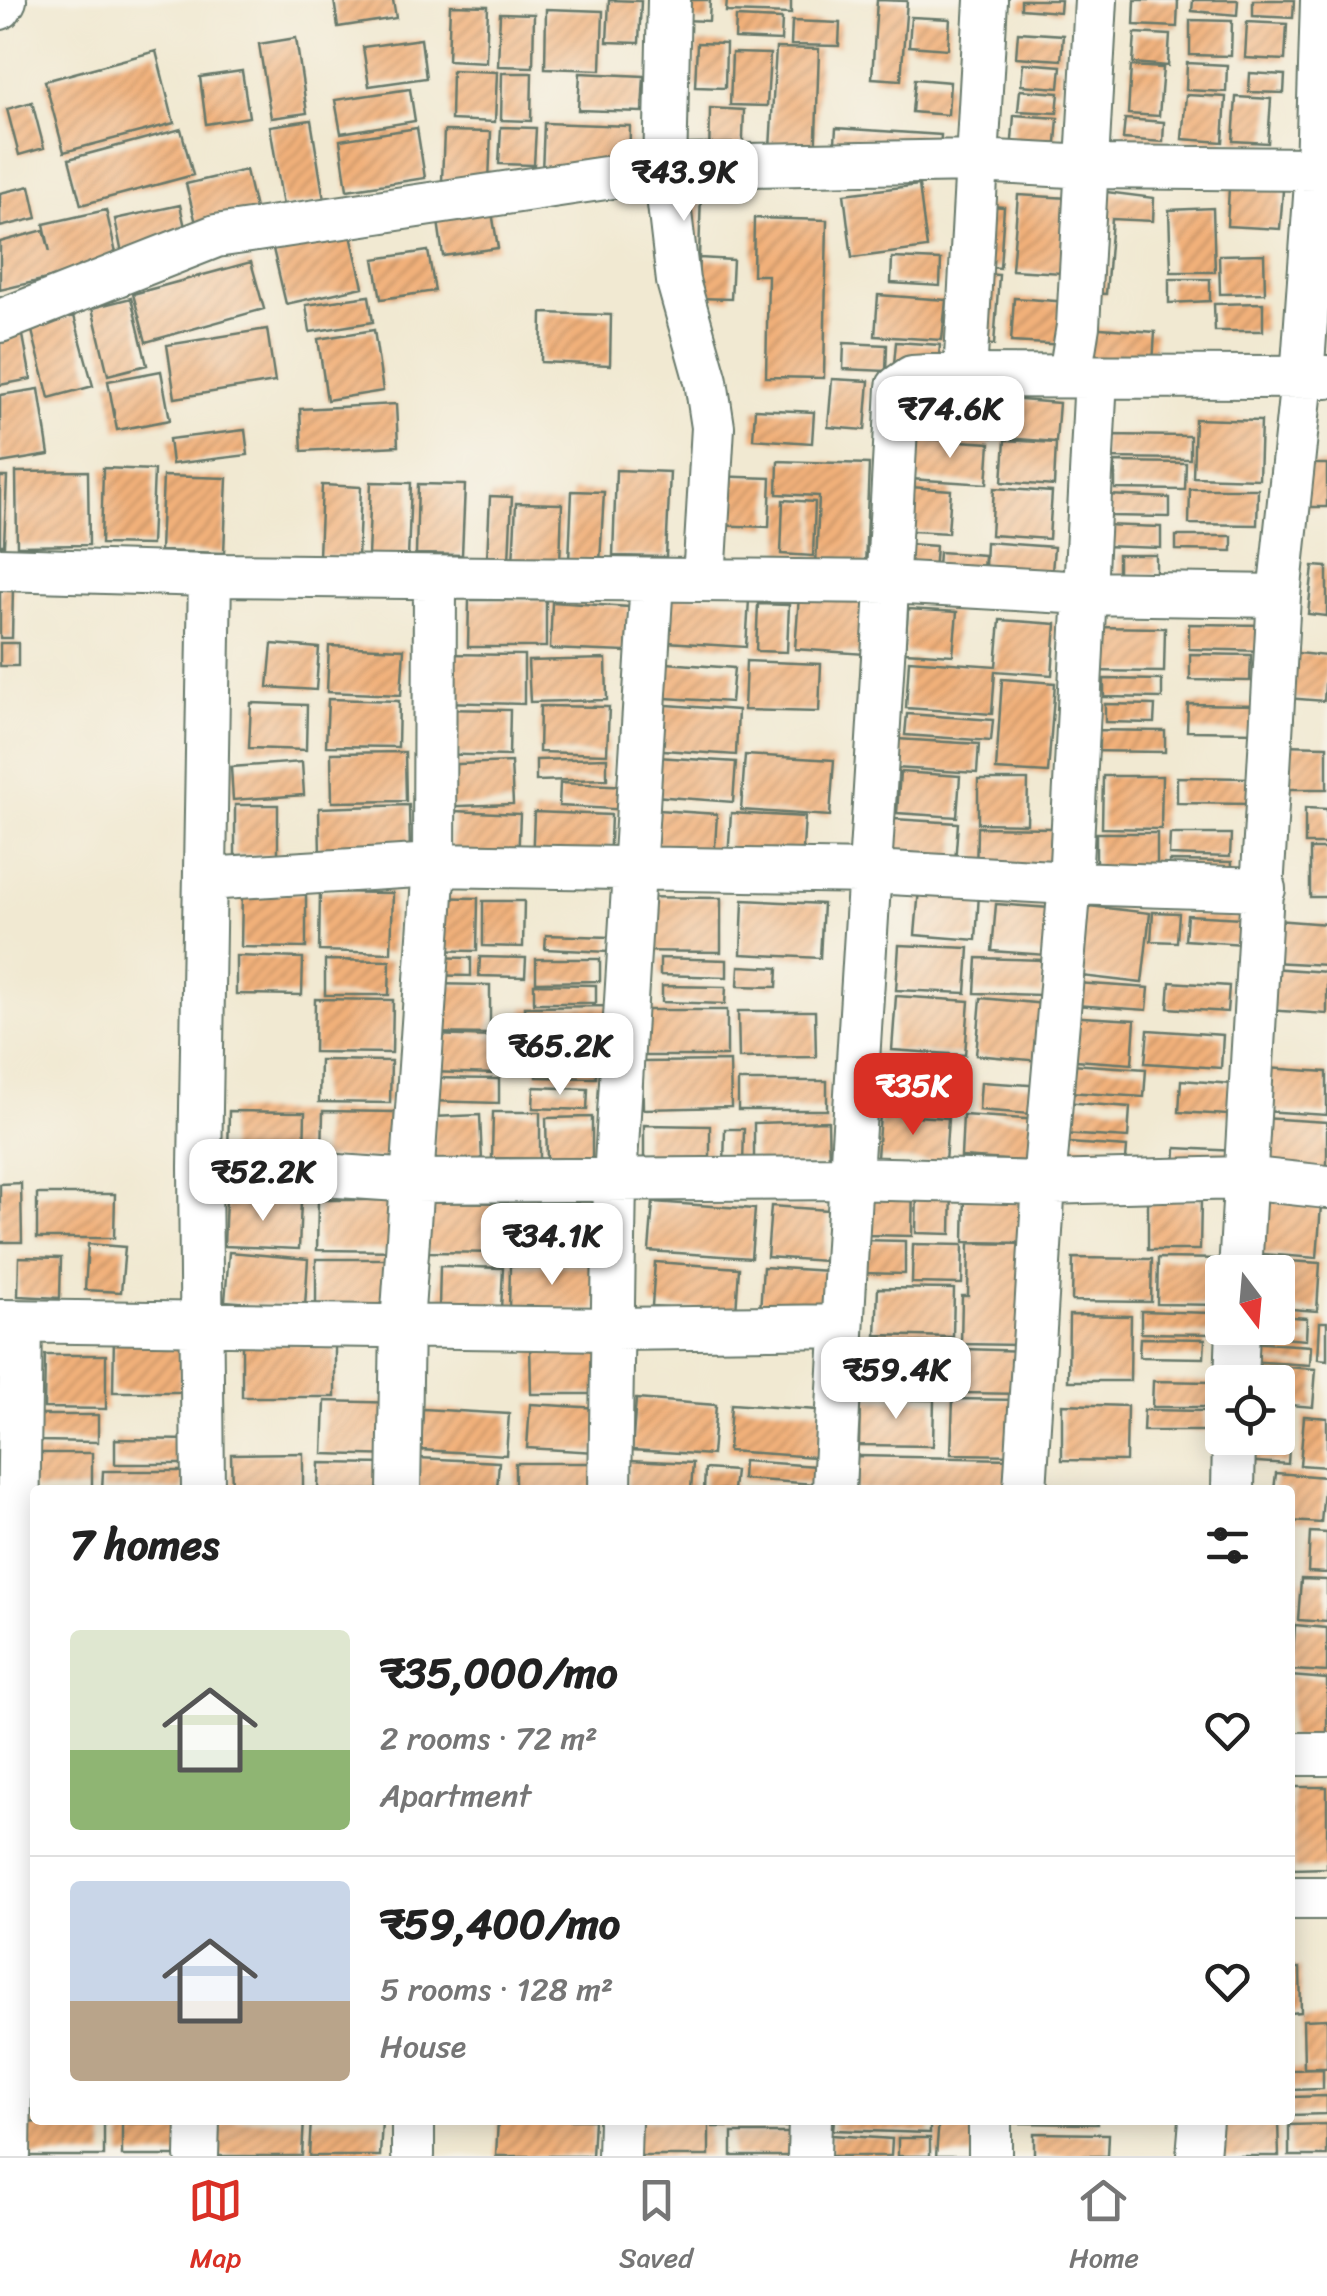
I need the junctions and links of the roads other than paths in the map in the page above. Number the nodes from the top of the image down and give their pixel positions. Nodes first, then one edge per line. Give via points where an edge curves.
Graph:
1 (4, 0) edge
2 (669, 0) edge
3 (986, 0) edge
4 (1096, 0) edge
5 (1322, 0) edge
6 (0, 8) edge
7 (976, 161) junction
8 (1088, 167) junction
9 (1318, 169) junction
10 (665, 170) junction
11 (0, 321) edge
12 (965, 376) junction
13 (1083, 376) junction
14 (1314, 377) edge
15 (0, 569) edge
16 (210, 575) junction
17 (434, 578) junction
18 (652, 580) junction
19 (704, 580) junction
20 (888, 582) junction
21 (1086, 593) junction
22 (1279, 596) junction
23 (434, 864) junction
24 (634, 868) junction
25 (872, 872) junction
26 (205, 879) junction
27 (1070, 883) junction
28 (1264, 889) junction
29 (200, 1167) junction
30 (849, 1178) junction
31 (1244, 1178) junction
32 (615, 1179) junction
33 (414, 1181) junction
34 (1044, 1183) junction
35 (1327, 1187) edge
36 (1241, 1255) edge
37 (202, 1321) junction
38 (10, 1322) edge
39 (402, 1325) junction
40 (842, 1326) junction
41 (613, 1328) junction
42 (1233, 1455) edge
43 (203, 1485) edge
44 (398, 1485) edge
45 (610, 1485) edge
46 (834, 1485) edge
47 (1025, 1485) edge
48 (1232, 1485) edge
49 (17, 1632) edge
50 (1295, 1754) edge
51 (1327, 1754) edge
52 (16, 1881) edge
53 (1295, 1898) edge
54 (1327, 1898) edge
55 (198, 2125) edge
56 (412, 2125) edge
57 (620, 2125) edge
58 (810, 2125) edge
59 (990, 2125) edge
60 (1201, 2125) edge
61 (9, 2156) edge
62 (197, 2156) edge
63 (413, 2156) edge
64 (620, 2156) edge
65 (809, 2156) edge
66 (990, 2156) edge
67 (1198, 2156) edge

1 - 6 street
2 - 10 street
3 - 7 street
4 - 8 street
5 - 9 street
7 - 8 street
7 - 10 street
7 - 12 street
8 - 9 street
8 - 13 street via 1078,326
9 - 14 street
10 - 11 street via 216,236
10 - 19 street via 678,282 713,427
12 - 13 street
12 - 20 street via 912,378 898,387
13 - 14 street
13 - 21 street
14 - 22 street
15 - 16 street
16 - 17 street
16 - 26 street
17 - 18 street
17 - 23 street
18 - 19 street
18 - 24 street
19 - 20 street
20 - 21 street
20 - 25 street
21 - 22 street
21 - 27 street
22 - 28 street
23 - 24 street
23 - 26 street
23 - 33 street
24 - 25 street
24 - 32 street
25 - 27 street
25 - 30 street
26 - 29 street
27 - 28 street
27 - 34 street
28 - 31 street
29 - 33 street
29 - 37 street
30 - 32 street
30 - 34 street
30 - 40 street
31 - 34 street
31 - 35 street
31 - 36 street
32 - 33 street
32 - 41 street
33 - 39 street
34 - 47 street
37 - 38 street
37 - 39 street
37 - 43 street
38 - 49 street
39 - 41 street
39 - 44 street
40 - 41 street
40 - 46 street
41 - 45 street
42 - 48 street
49 - 52 street
50 - 51 street
52 - 61 street
53 - 54 street
55 - 62 street
56 - 63 street
57 - 64 street
58 - 65 street
59 - 66 street
60 - 67 street

